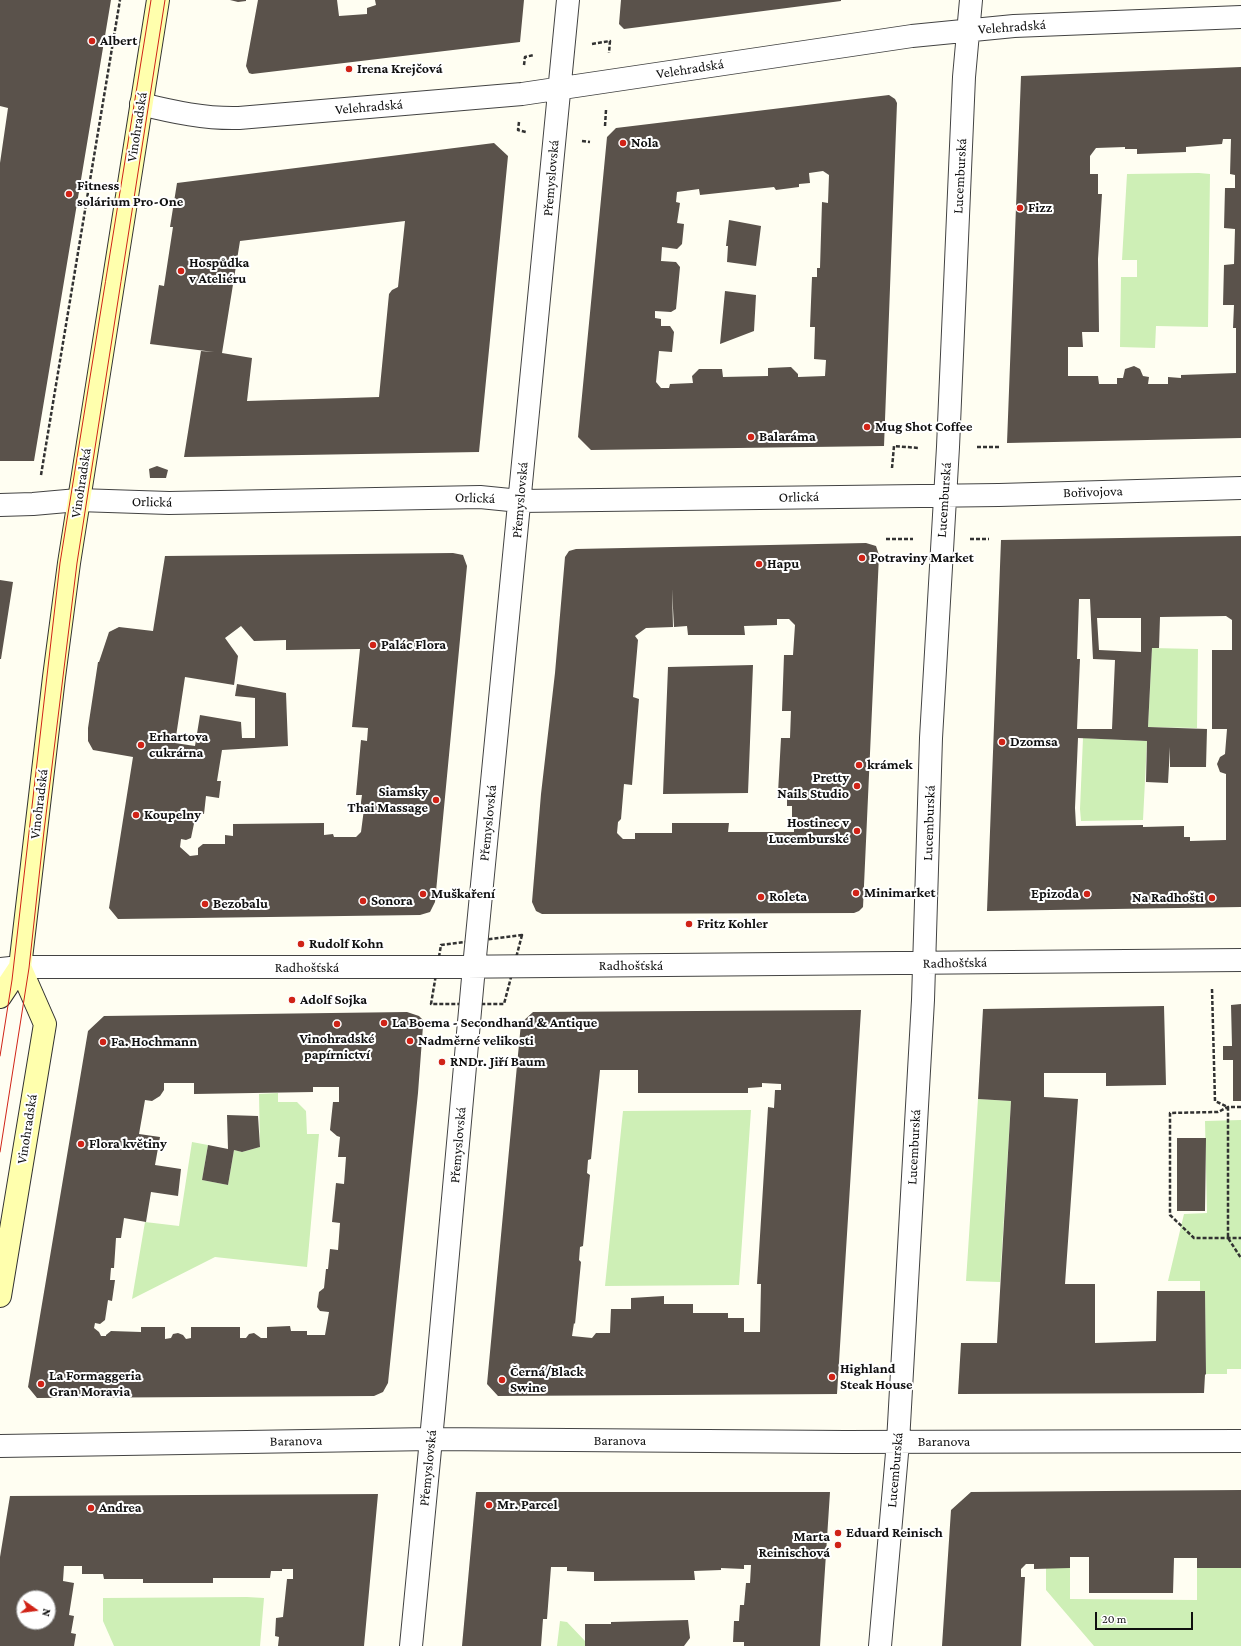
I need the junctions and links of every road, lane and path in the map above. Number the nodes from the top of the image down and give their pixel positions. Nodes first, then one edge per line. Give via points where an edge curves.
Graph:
1 (120, 0) edge
2 (158, 0) edge
3 (568, 0) edge
4 (971, 0) edge
5 (1241, 17) edge
6 (968, 30) junction
7 (560, 89) junction
8 (141, 104) junction
9 (976, 447) dead end
10 (920, 448) dead end
11 (999, 448) dead end
12 (892, 470) dead end
13 (40, 476) dead end
14 (1241, 488) edge
15 (945, 496) junction
16 (78, 500) junction
17 (520, 501) junction
18 (0, 504) edge
19 (886, 539) dead end
20 (913, 539) dead end
21 (965, 539) dead end
22 (989, 539) dead end
23 (1211, 960) junction
24 (1241, 960) edge
25 (924, 963) junction
26 (474, 967) junction
27 (10, 968) edge
28 (0, 997) edge
29 (1241, 1106) edge
30 (1228, 1107) junction
31 (1228, 1238) junction
32 (1241, 1238) edge
33 (1241, 1258) edge
34 (0, 1296) edge
35 (431, 1439) junction
36 (1241, 1441) edge
37 (898, 1442) junction
38 (0, 1446) edge
39 (410, 1646) edge
40 (880, 1646) edge

1 - 13 path
2 - 8 main road, Vinohradská
3 - 7 street, Přemyslovská
4 - 6 street, Lucemburská
5 - 6 street, Velehradská
6 - 7 street, Velehradská via 912,36
6 - 15 street, Lucemburská
7 - 8 street, Velehradská via 216,119
7 - 17 street, Přemyslovská
8 - 16 main road, Vinohradská
9 - 11 path
10 - 12 path via 894,446
14 - 15 street, Bořivojova
15 - 17 street, Orlická
15 - 25 street, Lucemburská via 931,738
16 - 17 street, Orlická via 169,503 480,497
16 - 18 street, Orlická
16 - 27 main road, Vinohradská
17 - 26 street, Přemyslovská
19 - 20 path
21 - 22 path
23 - 24 street, Radhošťská
23 - 25 street, Radhošťská
23 - 30 path via 1215,1101
25 - 26 street, Radhošťská
25 - 37 street, Lucemburská
26 - 27 street, Radhošťská
26 - 35 street, Přemyslovská
27 - 28 main road, Vinohradská
27 - 34 main road, Vinohradská via 45,1024
29 - 30 path
30 - 31 path
30 - 31 path via 1218,1112 1170,1113 1170,1215 1194,1238
31 - 32 path
31 - 33 path
35 - 37 street, Baranova
35 - 38 street, Baranova
35 - 39 street, Přemyslovská
36 - 37 street, Baranova
37 - 40 street, Lucemburská

